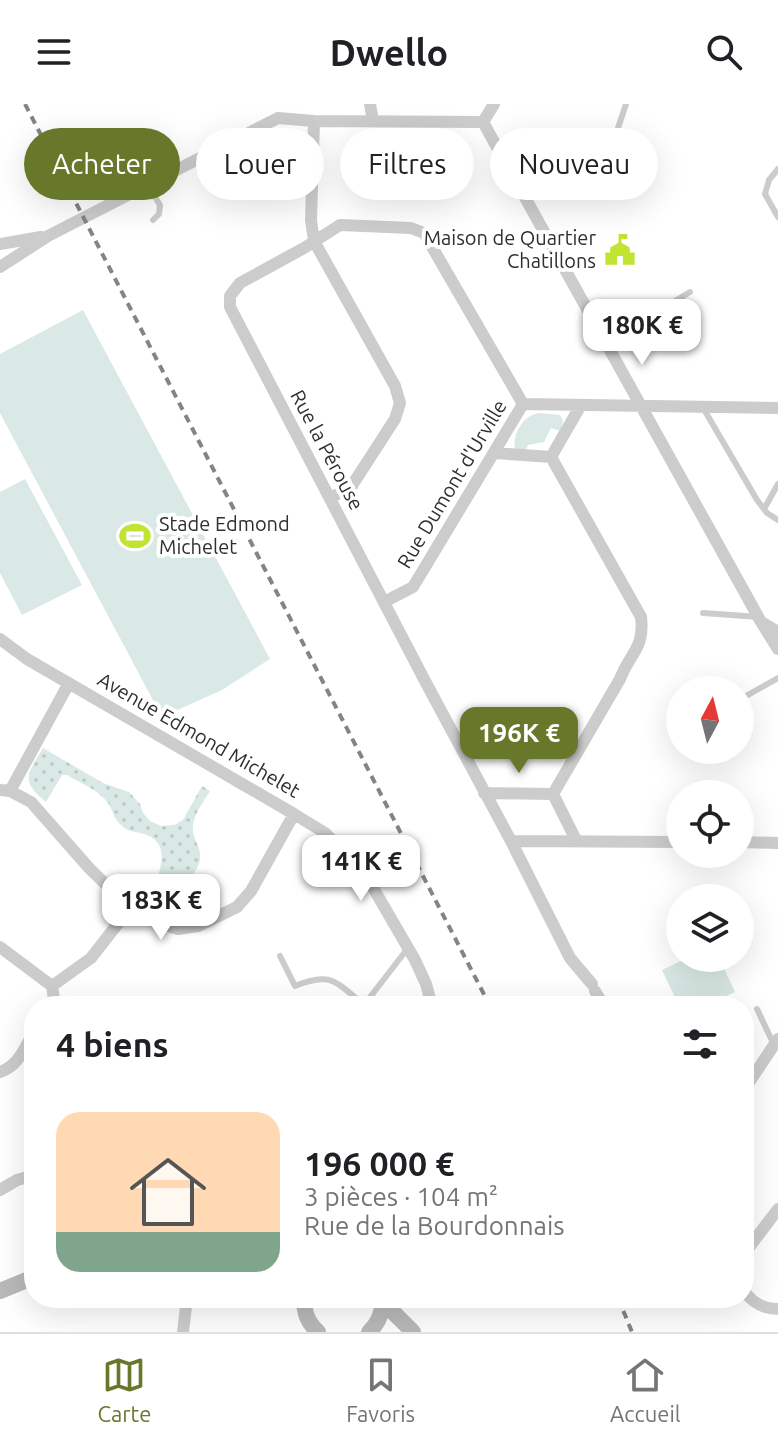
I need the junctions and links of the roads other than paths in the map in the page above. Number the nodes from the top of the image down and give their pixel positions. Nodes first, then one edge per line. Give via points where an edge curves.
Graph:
1 (270, 104) edge
2 (370, 104) edge
3 (494, 104) edge
4 (626, 104) edge
5 (278, 118) junction
6 (314, 121) junction
7 (373, 121) junction
8 (483, 122) junction
9 (618, 128) edge
10 (490, 134) edge
11 (180, 168) edge
12 (778, 169) edge
13 (118, 200) edge
14 (157, 200) edge
15 (527, 200) edge
16 (778, 217) edge
17 (153, 220) dead end
18 (48, 236) junction
19 (314, 241) junction
20 (0, 244) edge
21 (0, 267) edge
22 (690, 292) dead end
23 (607, 342) junction
24 (523, 404) junction
25 (581, 405) junction
26 (642, 405) junction
27 (702, 406) junction
28 (778, 408) edge
29 (495, 453) junction
30 (551, 457) junction
31 (778, 484) edge
32 (330, 498) junction
33 (764, 509) junction
34 (778, 520) edge
35 (384, 602) junction
36 (703, 613) dead end
37 (760, 619) junction
38 (778, 632) edge
39 (0, 639) edge
40 (778, 649) edge
41 (778, 678) edge
42 (69, 683) junction
43 (754, 692) edge
44 (5, 791) edge
45 (484, 793) junction
46 (553, 794) junction
47 (294, 814) junction
48 (576, 840) junction
49 (511, 841) junction
50 (666, 842) edge
51 (754, 842) edge
52 (778, 843) edge
53 (130, 908) junction
54 (0, 947) edge
55 (408, 948) junction
56 (280, 956) dead end
57 (52, 986) junction
58 (54, 996) edge
59 (353, 996) edge
60 (371, 996) edge
61 (429, 996) edge
62 (598, 996) edge
63 (757, 1009) dead end
64 (776, 1042) edge
65 (24, 1049) edge
66 (0, 1072) edge
67 (754, 1075) edge
68 (24, 1178) edge
69 (0, 1190) edge
70 (778, 1209) edge
71 (754, 1241) edge
72 (24, 1281) edge
73 (0, 1291) edge
74 (754, 1302) edge
75 (186, 1308) edge
76 (303, 1308) edge
77 (381, 1308) edge
78 (390, 1308) edge
79 (778, 1309) edge
80 (183, 1332) edge
81 (318, 1332) edge
82 (369, 1332) edge
83 (413, 1332) edge

1 - 5 street
2 - 7 street
3 - 8 street
4 - 9 lane
5 - 6 street
5 - 11 street
6 - 7 street
6 - 19 street
7 - 8 street
8 - 10 street
12 - 16 lane via 765,194
13 - 18 street
14 - 17 lane via 159,214
15 - 23 street
18 - 20 street
18 - 21 street
19 - 24 street, Rue la Pérouse via 340,225 424,233
19 - 32 street via 400,403 351,487
19 - 32 street, Rue la Pérouse via 240,283 230,296 230,307
22 - 23 lane
23 - 26 street
24 - 25 street, Rue Dumont d'Urville
24 - 29 street, Rue Dumont d'Urville
25 - 26 street, Rue Dumont d'Urville
25 - 30 street
26 - 27 street, Rue Dumont d'Urville
26 - 37 street
27 - 28 street, Rue Dumont d'Urville
27 - 33 lane
29 - 30 street
29 - 35 street, Rue Dumont d'Urville via 413,587
30 - 46 street via 641,617 643,632
31 - 33 lane
32 - 35 street, Rue la Pérouse
33 - 34 lane
35 - 45 street, Rue la Pérouse
36 - 37 lane
37 - 38 street
37 - 40 street
39 - 42 street, Avenue Edmond Michelet
41 - 43 lane
42 - 44 street
42 - 47 street, Avenue Edmond Michelet
44 - 53 street via 31,802
45 - 46 street
45 - 49 street, Rue la Pérouse
46 - 48 street
47 - 53 street via 237,907 198,926 178,929
47 - 55 street, Avenue Edmond Michelet via 325,833 364,872
48 - 49 street
48 - 50 street
49 - 62 street, Rue la Pérouse via 570,958
51 - 52 street
53 - 57 street via 91,958
54 - 57 street
55 - 60 lane
55 - 61 street, Avenue Edmond Michelet
56 - 59 lane via 295,986 326,978
57 - 58 street
63 - 64 lane
64 - 67 street
65 - 66 street via 16,1063
68 - 69 street
70 - 71 street
72 - 73 main road
74 - 79 street
75 - 80 street
76 - 81 main road
77 - 82 main road
78 - 83 main road

